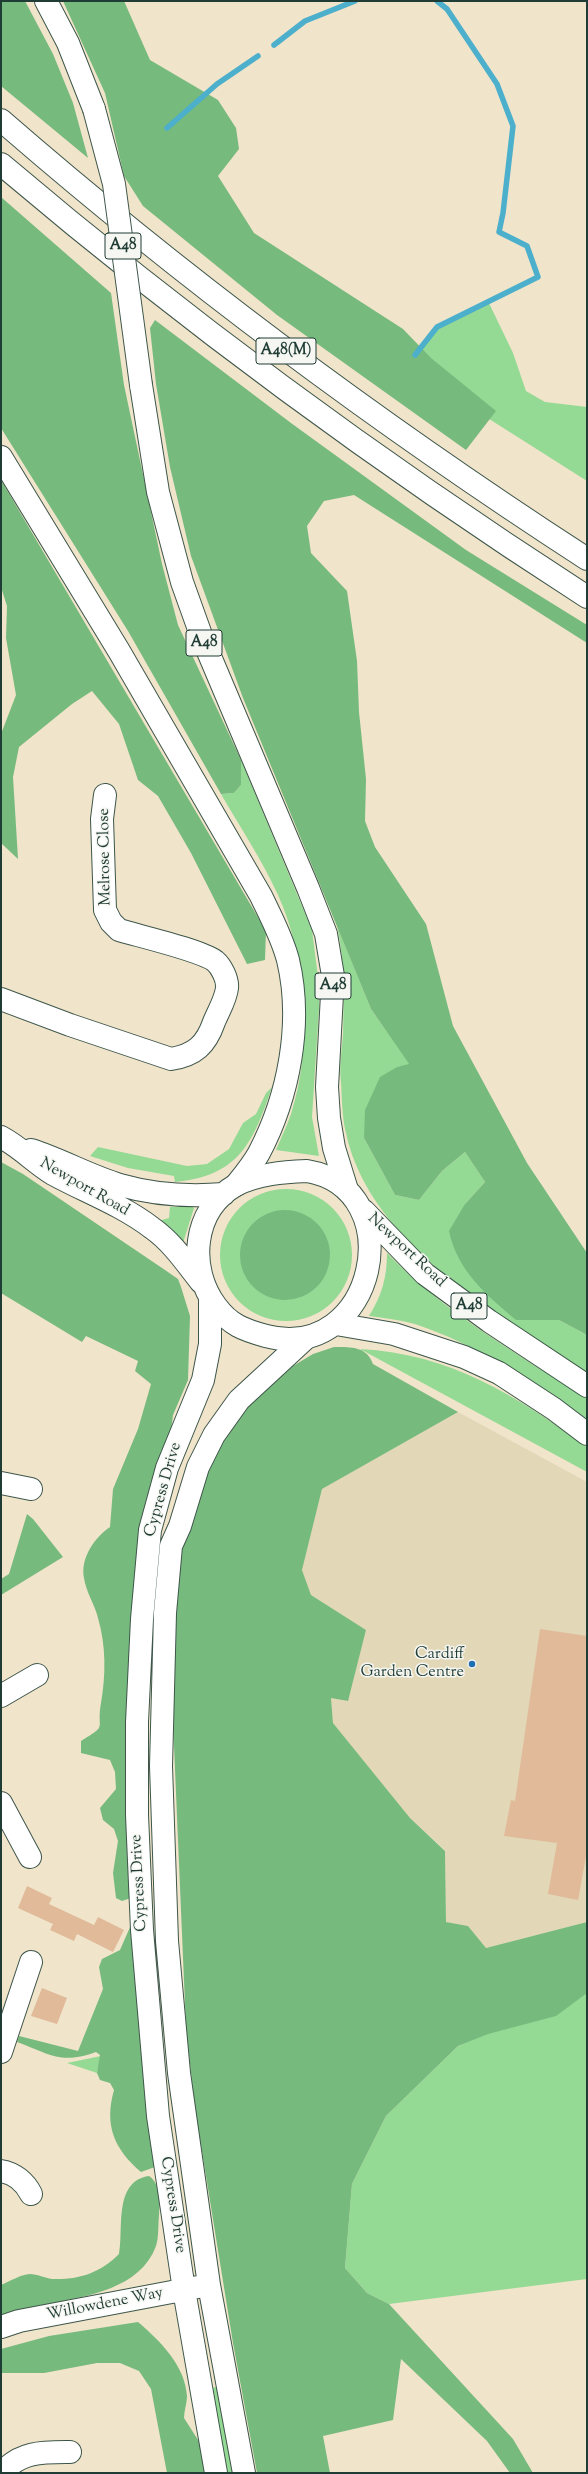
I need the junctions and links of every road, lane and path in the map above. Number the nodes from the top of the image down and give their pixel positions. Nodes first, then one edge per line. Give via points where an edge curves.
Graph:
1 (46, 1) edge
2 (1, 120) edge
3 (1, 164) edge
4 (1, 457) edge
5 (587, 559) edge
6 (587, 597) edge
7 (105, 795) dead end
8 (1, 999) edge
9 (8, 1141) edge
10 (230, 1190) junction
11 (347, 1190) junction
12 (363, 1210) junction
13 (206, 1290) junction
14 (336, 1324) junction
15 (306, 1339) junction
16 (587, 1386) edge
17 (587, 1434) edge
18 (1, 1483) edge
19 (31, 1489) dead end
20 (37, 1675) dead end
21 (1, 1696) edge
22 (1, 1804) edge
23 (30, 1857) dead end
24 (32, 1962) dead end
25 (1, 2052) edge
26 (1, 2171) edge
27 (31, 2194) dead end
28 (209, 2285) junction
29 (184, 2290) junction
30 (1, 2327) edge
31 (70, 2452) dead end
32 (2, 2473) edge
33 (216, 2473) edge
34 (244, 2473) edge

1 - 11 main road, A48, bridge via 68,43 94,109 114,184 158,492 182,582 201,635 326,934 333,976 327,1087 329,1118 334,1148
2 - 5 main road, A48(M) via 84,191 258,330 427,453
3 - 6 main road, A48(M) via 156,292 312,410 488,533
4 - 10 main road, A48 via 119,651 261,896 280,934 292,985 291,1053 283,1090 270,1130 258,1154
7 - 8 main road, Melrose Close via 102,819 105,910 110,922 119,930 201,954 215,961 224,974 227,988 209,1036 199,1050 171,1059
9 - 10 main road, Newport Road via 107,1180 144,1191 189,1196
9 - 13 main road, Newport Road via 51,1173 153,1228 166,1240
10 - 11 main road, Newport Road via 275,1173 307,1171 319,1173
10 - 13 main road, Cypress Drive via 208,1213 199,1236 197,1256
11 - 12 main road, Newport Road
12 - 14 main road via 369,1232 367,1272 356,1300 347,1314
12 - 16 main road, Newport Road / A48 via 425,1274 490,1322
13 - 15 main road, Newport Road via 226,1320 240,1328 273,1338
13 - 29 main road, Cypress Drive via 210,1344 203,1380 168,1468 150,1530 137,1722 137,1815 144,1954 158,2116
14 - 15 main road
14 - 17 main road via 394,1334 464,1357 499,1373
15 - 28 main road, Cypress Drive via 239,1400 214,1435 198,1467 180,1526 171,1546 165,1613 161,1766 167,1941 179,2072
18 - 19 main road
20 - 21 main road
22 - 23 main road
24 - 25 main road
26 - 27 main road via 16,2176 28,2186
28 - 29 main road, Willowdene Way
28 - 34 main road, Cypress Drive
29 - 30 main road, Willowdene Way via 19,2321
29 - 33 main road, Cypress Drive
31 - 32 main road via 39,2452 21,2457

